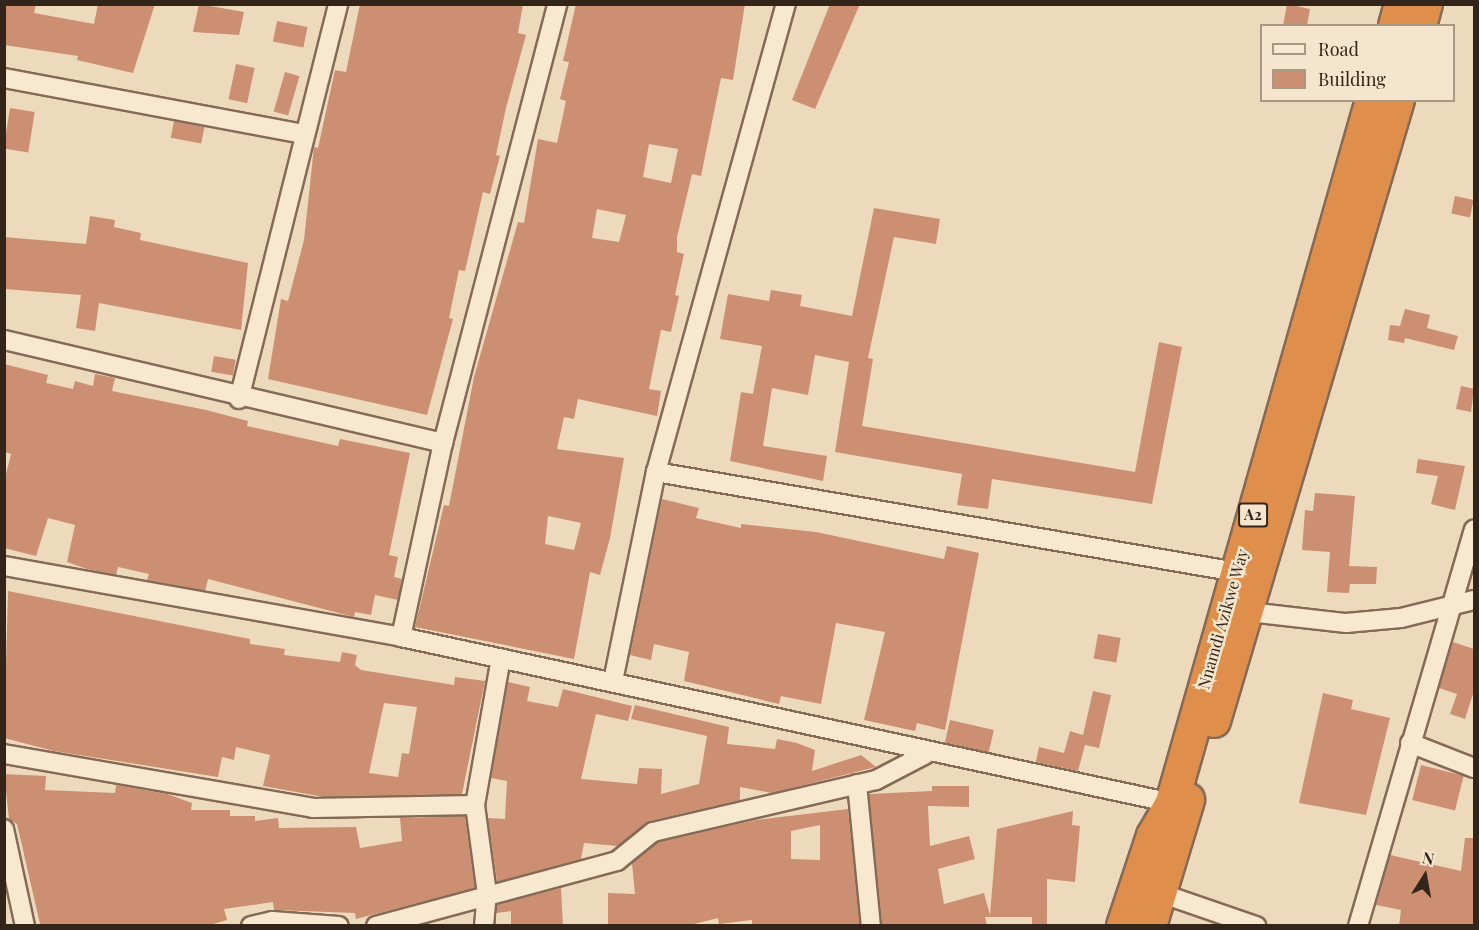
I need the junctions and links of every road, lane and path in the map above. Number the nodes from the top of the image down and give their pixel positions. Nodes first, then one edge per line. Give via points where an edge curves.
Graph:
1 (338, 4) edge
2 (557, 4) edge
3 (786, 4) edge
4 (1401, 4) edge
5 (1426, 4) edge
6 (1396, 24) edge
7 (1421, 24) edge
8 (4, 78) edge
9 (1371, 102) edge
10 (1397, 102) edge
11 (302, 134) junction
12 (4, 340) edge
13 (239, 399) junction
14 (443, 443) junction
15 (656, 472) junction
16 (1474, 530) edge
17 (4, 566) edge
18 (1237, 572) junction
19 (1474, 600) edge
20 (1452, 606) junction
21 (1249, 612) junction
22 (401, 637) junction
23 (501, 658) junction
24 (613, 681) junction
25 (1410, 742) junction
26 (4, 754) edge
27 (926, 754) junction
28 (1474, 768) edge
29 (857, 784) junction
30 (1172, 802) junction
31 (475, 805) junction
32 (4, 829) edge
33 (1160, 893) junction
34 (487, 894) junction
35 (25, 926) edge
36 (251, 926) edge
37 (339, 926) edge
38 (376, 926) edge
39 (483, 926) edge
40 (872, 926) edge
41 (1123, 926) edge
42 (1150, 926) edge
43 (1256, 926) edge
44 (1358, 926) edge

1 - 11 street
2 - 14 street
3 - 15 street
4 - 6 highway
5 - 7 highway
8 - 11 street
9 - 18 highway, Nnamdi Azikwe Way / A2
10 - 21 highway, Nnamdi Azikwe Way / A2
11 - 13 street
12 - 13 street
13 - 14 street
14 - 22 street
15 - 18 street
15 - 24 street
16 - 20 street
17 - 22 street
18 - 30 highway, Nnamdi Azikwe Way / A2
19 - 20 street
20 - 21 street via 1346,623
20 - 25 street
21 - 33 highway, Nnamdi Azikwe Way / A2
22 - 23 street
23 - 24 street
23 - 31 street
24 - 27 street
25 - 28 street
25 - 44 street
26 - 31 street via 313,808
27 - 29 street
27 - 30 street
29 - 34 street via 653,832 617,861
29 - 40 street
30 - 41 highway, Nnamdi Azikwe Way / A2 via 1153,836
31 - 34 street
32 - 35 street
33 - 42 highway, Nnamdi Azikwe Way / A2
33 - 43 street
34 - 38 street
34 - 39 street
36 - 37 street via 272,921

